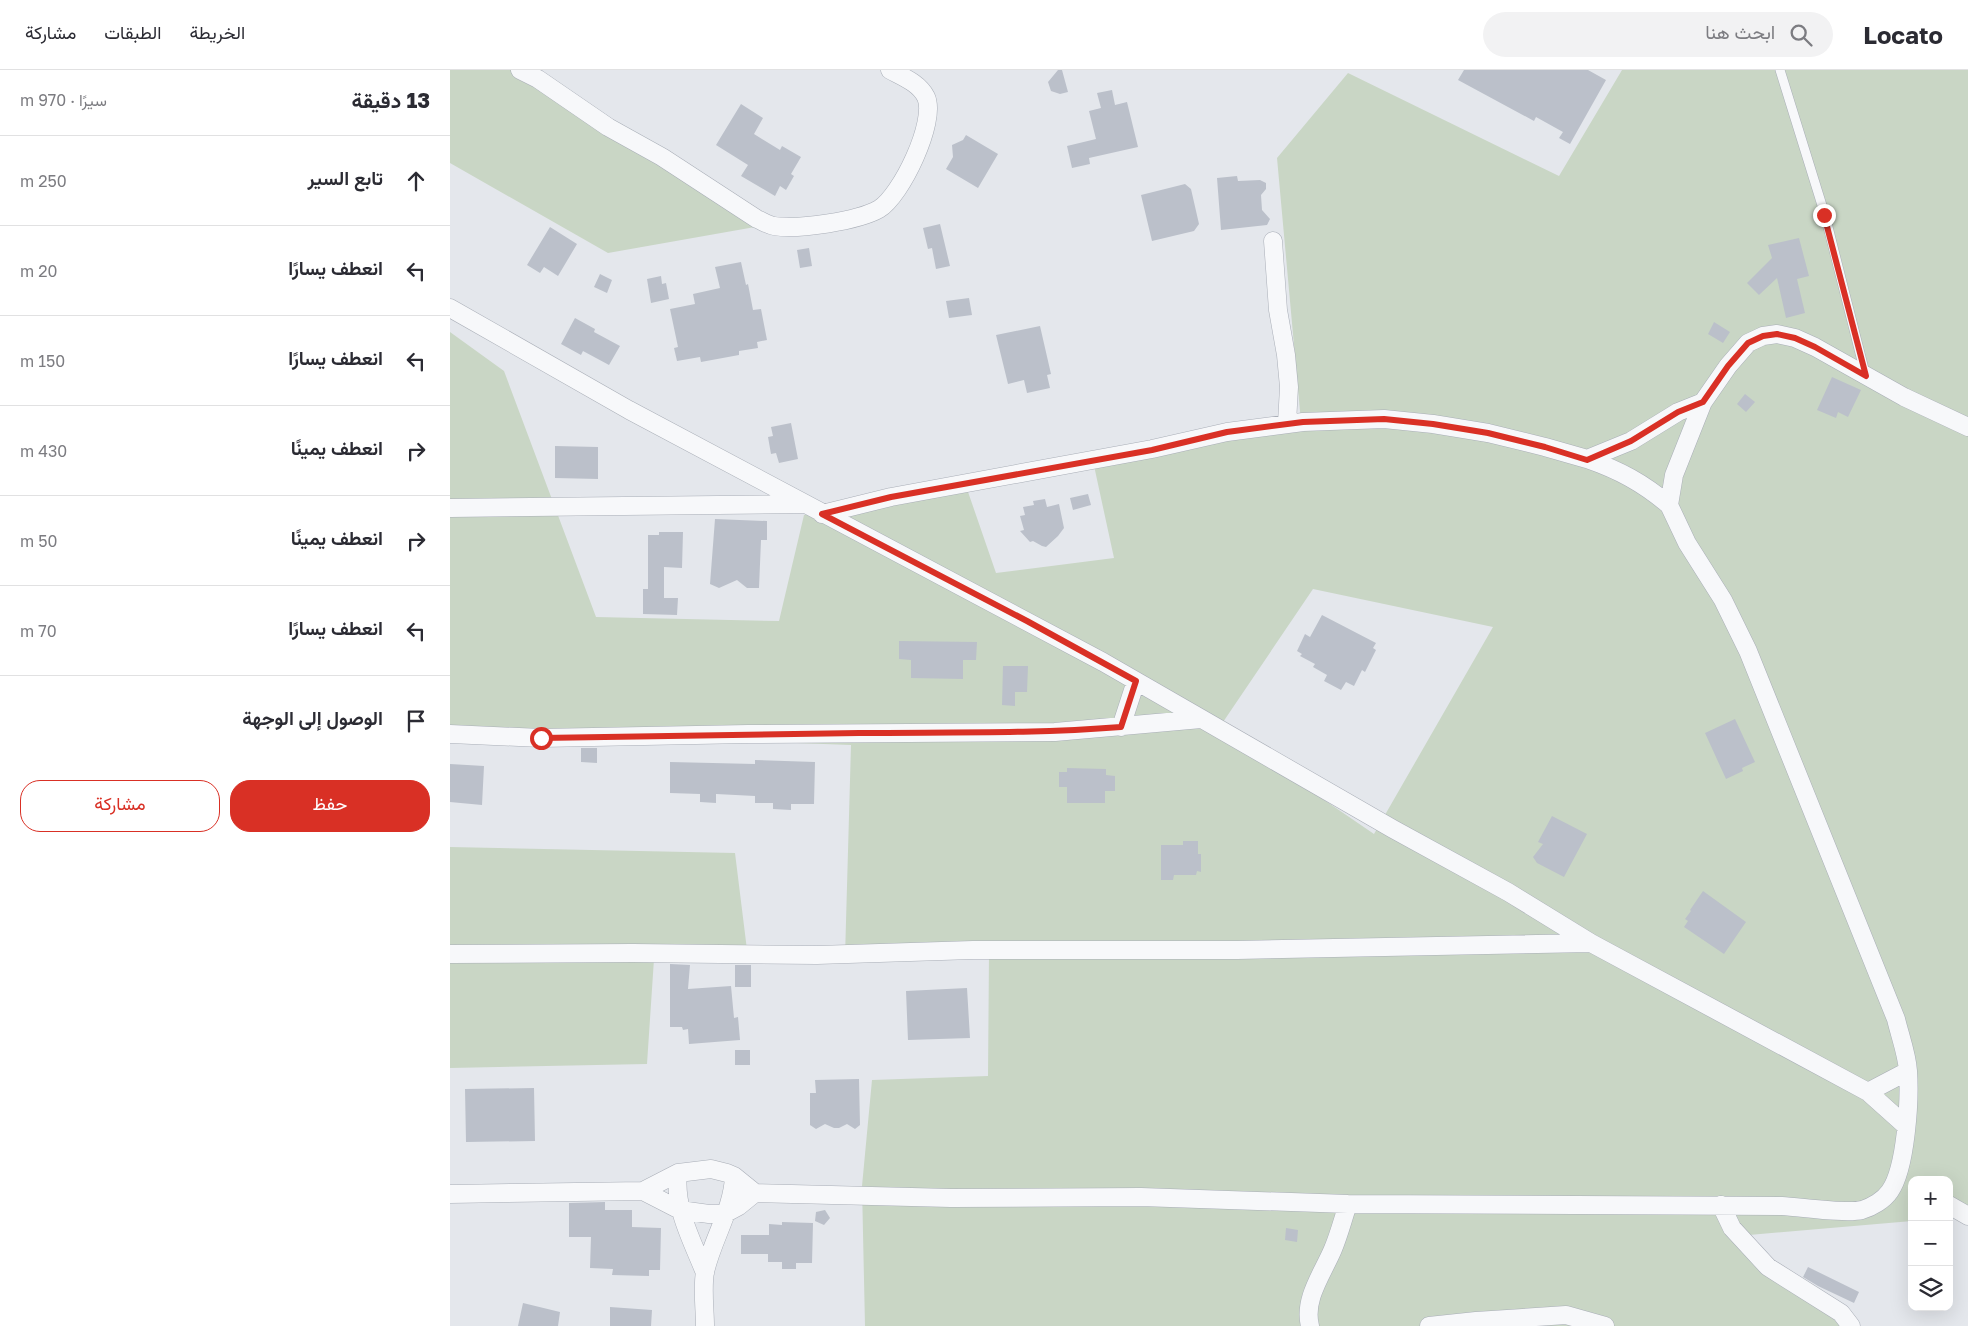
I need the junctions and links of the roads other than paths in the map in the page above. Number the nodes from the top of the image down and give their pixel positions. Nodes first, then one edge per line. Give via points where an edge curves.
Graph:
1 (520, 70) edge
2 (890, 70) edge
3 (1780, 70) edge
4 (1272, 240) dead end
5 (450, 308) edge
6 (1866, 376) junction
7 (1703, 402) junction
8 (1287, 423) junction
9 (1968, 427) edge
10 (1587, 460) junction
11 (806, 504) junction
12 (1669, 505) junction
13 (450, 508) edge
14 (822, 514) junction
15 (1136, 681) junction
16 (1201, 719) junction
17 (1121, 727) junction
18 (450, 734) edge
19 (1591, 943) junction
20 (450, 954) edge
21 (1908, 1070) junction
22 (1868, 1092) junction
23 (1906, 1126) junction
24 (678, 1173) junction
25 (734, 1176) junction
26 (1905, 1178) edge
27 (643, 1191) junction
28 (450, 1192) edge
29 (754, 1193) junction
30 (450, 1198) edge
31 (1348, 1204) junction
32 (1721, 1205) junction
33 (1953, 1207) edge
34 (680, 1210) junction
35 (724, 1214) junction
36 (1968, 1216) edge
37 (705, 1273) junction
38 (705, 1326) edge
39 (1310, 1326) edge
40 (1429, 1326) edge
41 (1605, 1326) edge
42 (1851, 1326) edge

1 - 2 street via 757,219 772,226 788,227 862,217 892,198 916,156 929,110 919,86
3 - 6 lane via 1824,215
4 - 8 street via 1289,388
5 - 11 street via 629,410
6 - 7 street via 1795,338 1777,334 1763,336 1748,343
6 - 9 street
7 - 10 street via 1678,412 1631,441
7 - 12 street via 1674,475
8 - 10 street via 1384,419 1433,424 1488,433
8 - 14 street via 944,486
10 - 12 street via 1648,487
11 - 13 street
11 - 14 street
12 - 21 street via 1748,651 1896,1019
14 - 15 street
15 - 16 street
15 - 17 street
16 - 17 street
16 - 19 street via 1508,892
17 - 18 street via 1055,732 541,738
19 - 20 street via 1237,950 973,950 817,955
19 - 22 street
21 - 22 street
21 - 23 street
22 - 23 street
23 - 26 street
24 - 25 street via 711,1170
24 - 27 street
24 - 34 street via 676,1187
25 - 29 street
25 - 35 street via 734,1191
26 - 32 street via 1878,1203 1861,1210
27 - 28 street
27 - 34 street
28 - 30 street
29 - 31 street via 952,1198 1141,1197
29 - 35 street
31 - 32 street
31 - 39 street via 1334,1247 1313,1292 1307,1316
32 - 42 street via 1732,1228 1768,1267 1841,1313
33 - 36 street
34 - 35 street
34 - 37 street
35 - 37 street
37 - 38 street
40 - 41 street via 1566,1315

